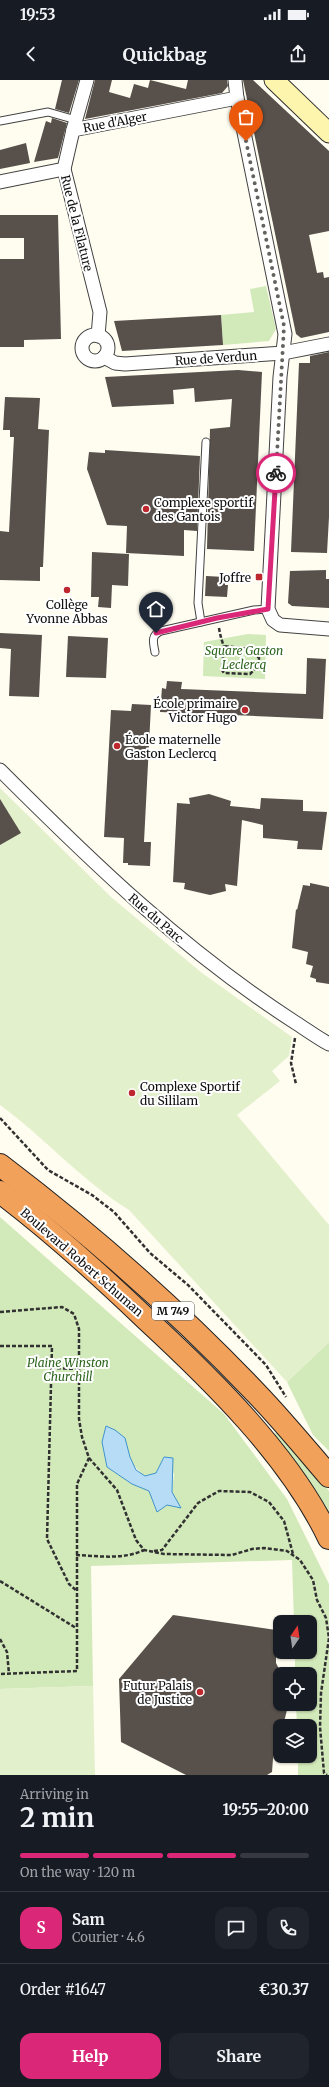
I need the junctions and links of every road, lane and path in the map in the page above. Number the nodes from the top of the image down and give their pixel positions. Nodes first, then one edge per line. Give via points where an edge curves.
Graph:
1 (87, 80) edge
2 (235, 80) edge
3 (274, 80) edge
4 (237, 98) junction
5 (0, 121) edge
6 (74, 125) junction
7 (329, 133) edge
8 (64, 169) junction
9 (0, 182) edge
10 (98, 336) junction
11 (329, 344) edge
12 (283, 353) junction
13 (104, 357) junction
14 (206, 442) dead end
15 (268, 609) junction
16 (217, 618) junction
17 (201, 622) junction
18 (329, 628) edge
19 (223, 646) junction
20 (155, 652) dead end
21 (0, 770) edge
22 (297, 1023) junction
23 (329, 1044) edge
24 (296, 1084) dead end
25 (0, 1118) edge
26 (0, 1150) edge
27 (0, 1165) edge
28 (0, 1192) edge
29 (0, 1205) edge
30 (70, 1249) junction
31 (132, 1274) junction
32 (0, 1312) edge
33 (0, 1346) edge
34 (51, 1368) junction
35 (79, 1369) junction
36 (290, 1404) dead end
37 (89, 1458) junction
38 (329, 1476) edge
39 (329, 1538) edge
40 (144, 1550) junction
41 (149, 1551) junction
42 (293, 1555) junction
43 (76, 1556) junction
44 (0, 1581) edge
45 (77, 1592) junction
46 (77, 1628) junction
47 (0, 1639) edge
48 (0, 1674) edge
49 (8, 1674) junction
50 (327, 1775) edge

1 - 6 street
2 - 4 street
3 - 7 street
4 - 6 street, Rue d'Alger
4 - 12 street via 284,326
5 - 6 lane via 48,112
6 - 8 street, Rue d'Alger
8 - 9 street
8 - 10 street, Rue de la Filature via 101,316
10 - 13 street via 107,345 108,350
10 - 13 street via 86,339 82,344 82,350 87,359 92,361 99,361
11 - 12 street, Rue de Verdun
12 - 13 street, Rue de Verdun via 125,364 115,363
12 - 15 street
14 - 17 lane via 198,604
15 - 16 lane
15 - 18 street via 273,620 280,624
16 - 17 lane
16 - 19 path
17 - 20 lane via 156,633 153,639
19 - 19 path via 224,673 250,674 258,666 259,658 251,649
21 - 22 street, Rue du Parc via 81,852 202,958
22 - 23 street, Rue du Parc
22 - 24 path via 291,1063
25 - 36 path via 44,1166 107,1206 155,1258 188,1285 266,1365
26 - 31 highway via 95,1233
27 - 31 highway, Boulevard Robert Schuman / M 749
28 - 30 highway, Boulevard Robert Schuman / M 749
29 - 30 highway
30 - 39 highway, Boulevard Robert Schuman / M 749 via 194,1364 237,1409 281,1463
31 - 38 highway, Boulevard Robert Schuman / M 749 via 239,1375
32 - 35 path via 62,1307 74,1314 79,1329
33 - 34 path via 52,1346
34 - 35 path
34 - 45 path via 47,1540 69,1584
35 - 37 path via 79,1419
37 - 40 path via 117,1490 136,1540
37 - 43 path via 77,1484
40 - 41 path
40 - 43 path via 121,1557
41 - 42 path via 164,1554 232,1555 264,1548 287,1551
41 - 42 path via 162,1550 198,1502 219,1491 250,1492 269,1502 284,1521
42 - 50 path via 300,1560 313,1580 317,1600 326,1618 329,1638 321,1693 320,1727 324,1773
43 - 45 path
44 - 46 path
45 - 46 path
46 - 49 path via 77,1671
47 - 49 path via 7,1652
48 - 49 path

